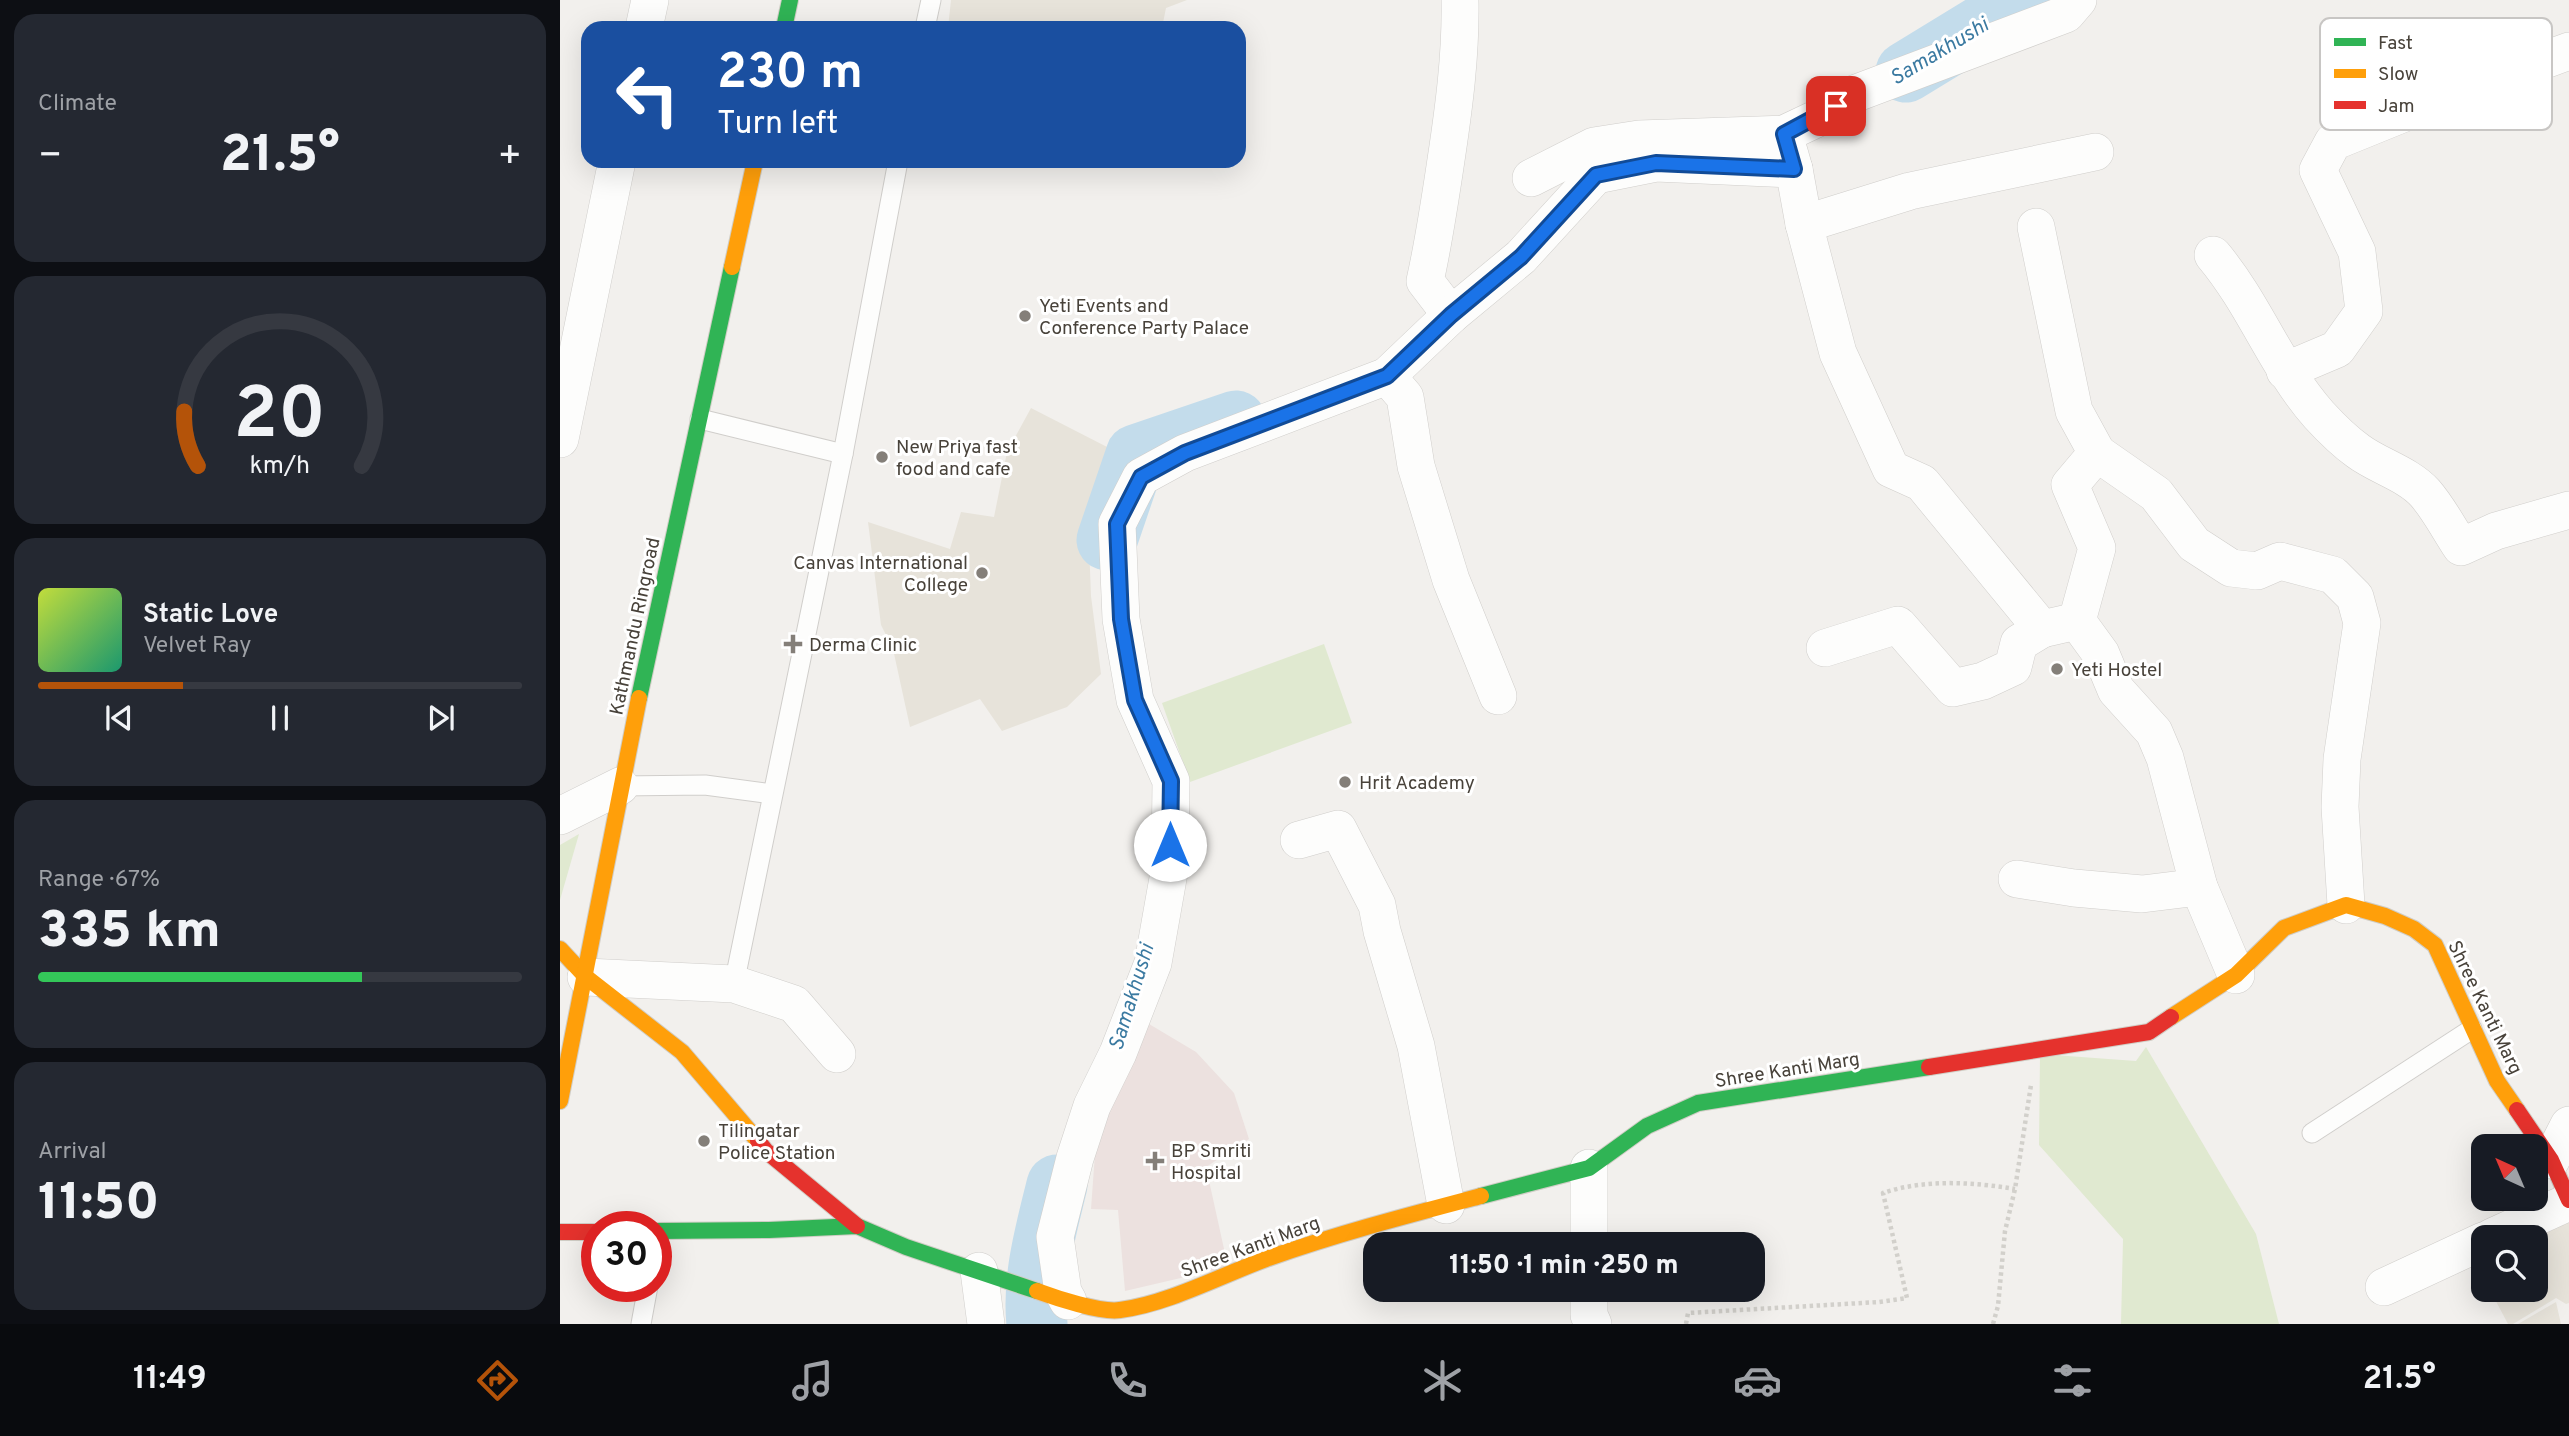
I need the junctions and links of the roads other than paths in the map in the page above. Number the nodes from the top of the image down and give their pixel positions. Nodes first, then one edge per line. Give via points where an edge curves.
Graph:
1 (650, 0) edge
2 (790, 0) edge
3 (931, 0) edge
4 (1460, 0) edge
5 (2078, 0) edge
6 (646, 21) edge
7 (786, 21) edge
8 (926, 21) edge
9 (2569, 51) edge
10 (2552, 57) edge
11 (2363, 130) edge
12 (1784, 134) junction
13 (2095, 152) dead end
14 (616, 168) edge
15 (754, 168) edge
16 (897, 168) edge
17 (1794, 169) junction
18 (1531, 178) dead end
19 (1804, 224) junction
20 (2036, 227) dead end
21 (2213, 255) dead end
22 (1451, 315) junction
23 (2285, 371) junction
24 (1387, 376) junction
25 (700, 419) junction
26 (560, 439) edge
27 (2097, 453) junction
28 (843, 454) junction
29 (2569, 510) edge
30 (2077, 621) junction
31 (2042, 629) junction
32 (1825, 648) dead end
33 (1498, 696) dead end
34 (620, 786) junction
35 (772, 794) junction
36 (560, 816) edge
37 (1299, 840) dead end
38 (2017, 879) dead end
39 (2199, 887) junction
40 (2346, 905) junction
41 (560, 949) edge
42 (2236, 975) junction
43 (586, 976) junction
44 (734, 984) junction
45 (2472, 1029) junction
46 (837, 1054) dead end
47 (560, 1101) edge
48 (2569, 1125) edge
49 (2312, 1133) dead end
50 (2551, 1160) junction
51 (1589, 1168) junction
52 (2569, 1201) edge
53 (1446, 1205) junction
54 (2518, 1225) edge
55 (858, 1226) junction
56 (560, 1232) edge
57 (581, 1232) edge
58 (1589, 1232) edge
59 (672, 1234) edge
60 (2471, 1247) edge
61 (979, 1271) junction
62 (2384, 1287) dead end
63 (1065, 1301) junction
64 (645, 1302) edge
65 (1589, 1302) edge
66 (641, 1324) edge
67 (986, 1324) edge
68 (1593, 1324) edge

1 - 6 street
2 - 7 main road
3 - 8 lane
4 - 22 street via 1452,117 1425,281
5 - 12 street via 2066,14 1854,94
9 - 10 street
11 - 23 street via 2333,142 2318,170 2357,252 2364,311 2337,349
12 - 17 street
12 - 18 street via 1639,139 1594,146
13 - 19 street via 1910,191
14 - 26 street
15 - 25 main road, Kathmandu Ringroad
16 - 28 lane
17 - 19 street
17 - 22 street via 1656,163 1596,175 1521,257
19 - 31 street via 1838,352 1891,469 1922,484
20 - 27 street via 2074,411
21 - 23 street via 2235,282
22 - 24 street
23 - 29 street via 2322,418 2358,452 2425,492 2461,547 2496,531
24 - 33 street via 1405,397 1416,466 1451,580
24 - 63 street via 1185,453 1141,477 1117,524 1121,619 1135,700 1171,781 1170,867 1153,963 1092,1106 1055,1237
25 - 28 lane
25 - 34 main road, Kathmandu Ringroad
27 - 30 street via 2070,485 2097,548
27 - 40 street via 2156,494 2194,544 2231,568 2257,571 2280,561 2333,575 2355,597 2362,623 2342,759 2340,807
28 - 35 lane
30 - 31 street
30 - 39 street via 2101,654 2116,690 2154,732
31 - 32 street via 2019,643 2013,667 1953,688 1898,625
34 - 35 lane via 705,785
34 - 36 street
34 - 43 main road, Kathmandu Ringroad
35 - 44 lane
37 - 53 street via 1338,829 1377,905 1416,1046
38 - 39 street via 2142,894
39 - 42 street
40 - 42 main road, Shree Kanti Marg via 2284,928
40 - 45 main road, Shree Kanti Marg via 2414,929 2434,945
41 - 43 main road, Shree Kanti Marg
42 - 51 main road, Shree Kanti Marg via 2149,1032 1698,1103 1647,1126
43 - 44 street
43 - 47 main road, Kathmandu Ringroad
43 - 55 main road, Shree Kanti Marg via 682,1052 766,1151
44 - 46 street via 794,1004
45 - 49 lane
45 - 50 main road, Shree Kanti Marg via 2497,1081
48 - 50 street
50 - 52 main road, Shree Kanti Marg
51 - 53 main road, Shree Kanti Marg
51 - 58 street
52 - 54 street
53 - 63 main road, Shree Kanti Marg via 1292,1250 1166,1299 1117,1311
55 - 59 main road, Shree Kanti Marg
55 - 61 main road, Shree Kanti Marg
56 - 57 main road
60 - 62 street
61 - 63 main road, Shree Kanti Marg
61 - 67 street
64 - 66 lane
65 - 68 street

